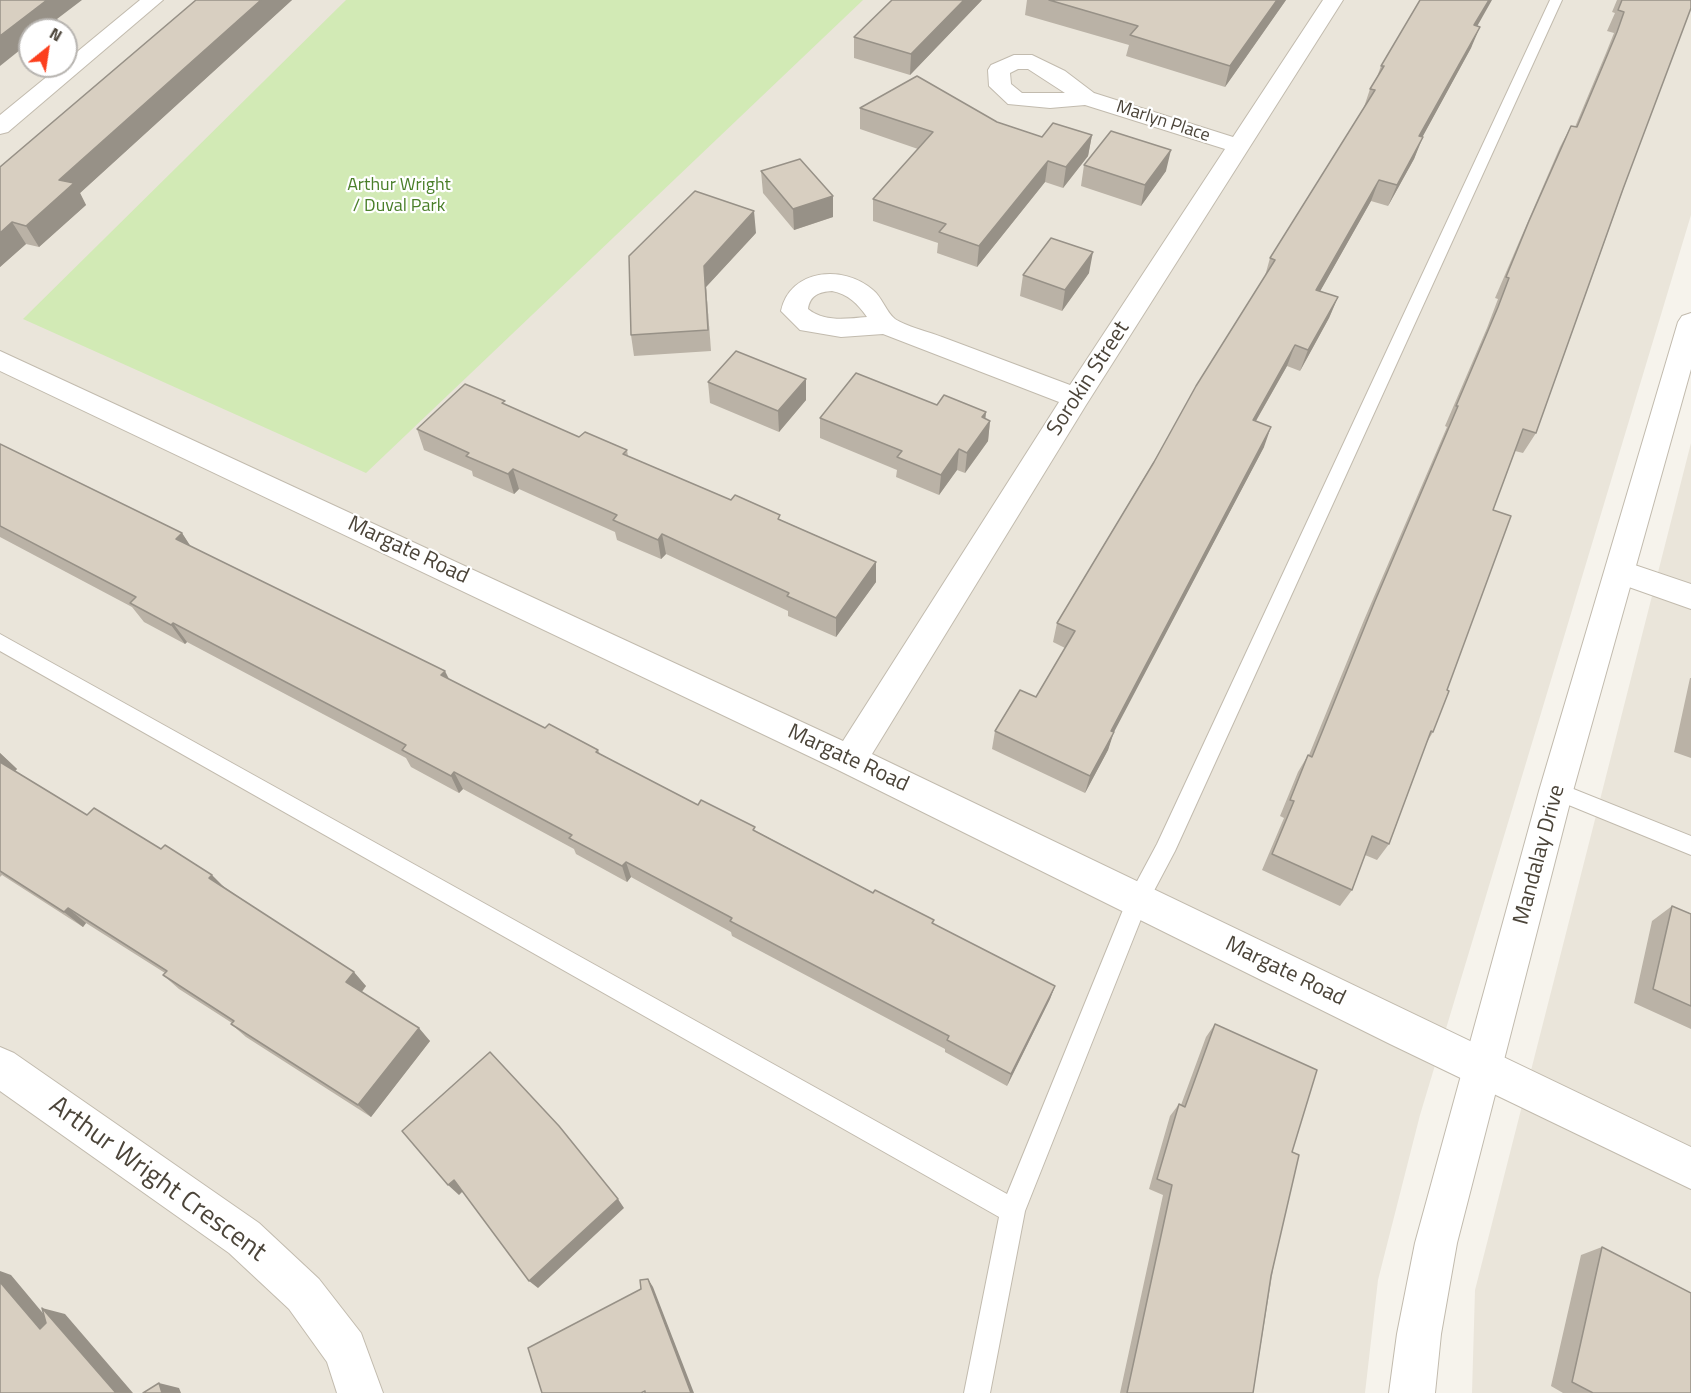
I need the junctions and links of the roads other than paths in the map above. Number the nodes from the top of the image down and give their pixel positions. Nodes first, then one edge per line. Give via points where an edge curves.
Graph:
1 (153, 0) edge
2 (1333, 0) edge
3 (1556, 0) edge
4 (1086, 98) dead end
5 (0, 127) edge
6 (1239, 146) junction
7 (1691, 322) edge
8 (885, 325) dead end
9 (0, 360) edge
10 (1076, 398) junction
11 (1620, 572) junction
12 (1691, 597) edge
13 (0, 642) edge
14 (850, 760) junction
15 (1556, 791) junction
16 (1691, 846) edge
17 (1138, 900) junction
18 (0, 1067) edge
19 (1483, 1068) junction
20 (1691, 1168) edge
21 (1013, 1211) junction
22 (360, 1393) edge
23 (977, 1393) edge
24 (1412, 1393) edge

1 - 5 street
2 - 6 street, Sorokin Street
3 - 17 lane via 1174,830
4 - 6 street, Marlyn Place
6 - 10 street, Sorokin Street
7 - 11 street, Mandalay Drive
8 - 10 street
9 - 14 street, Margate Road
10 - 14 street, Sorokin Street
11 - 12 street
11 - 15 street, Mandalay Drive
13 - 21 lane
14 - 17 street, Margate Road
15 - 16 lane
15 - 19 street, Mandalay Drive
17 - 19 street, Margate Road
17 - 21 lane
18 - 22 street, Arthur Wright Crescent via 244,1238 304,1294 345,1349
19 - 20 street, Margate Road
19 - 24 street, Mandalay Drive via 1436,1243
21 - 23 lane

